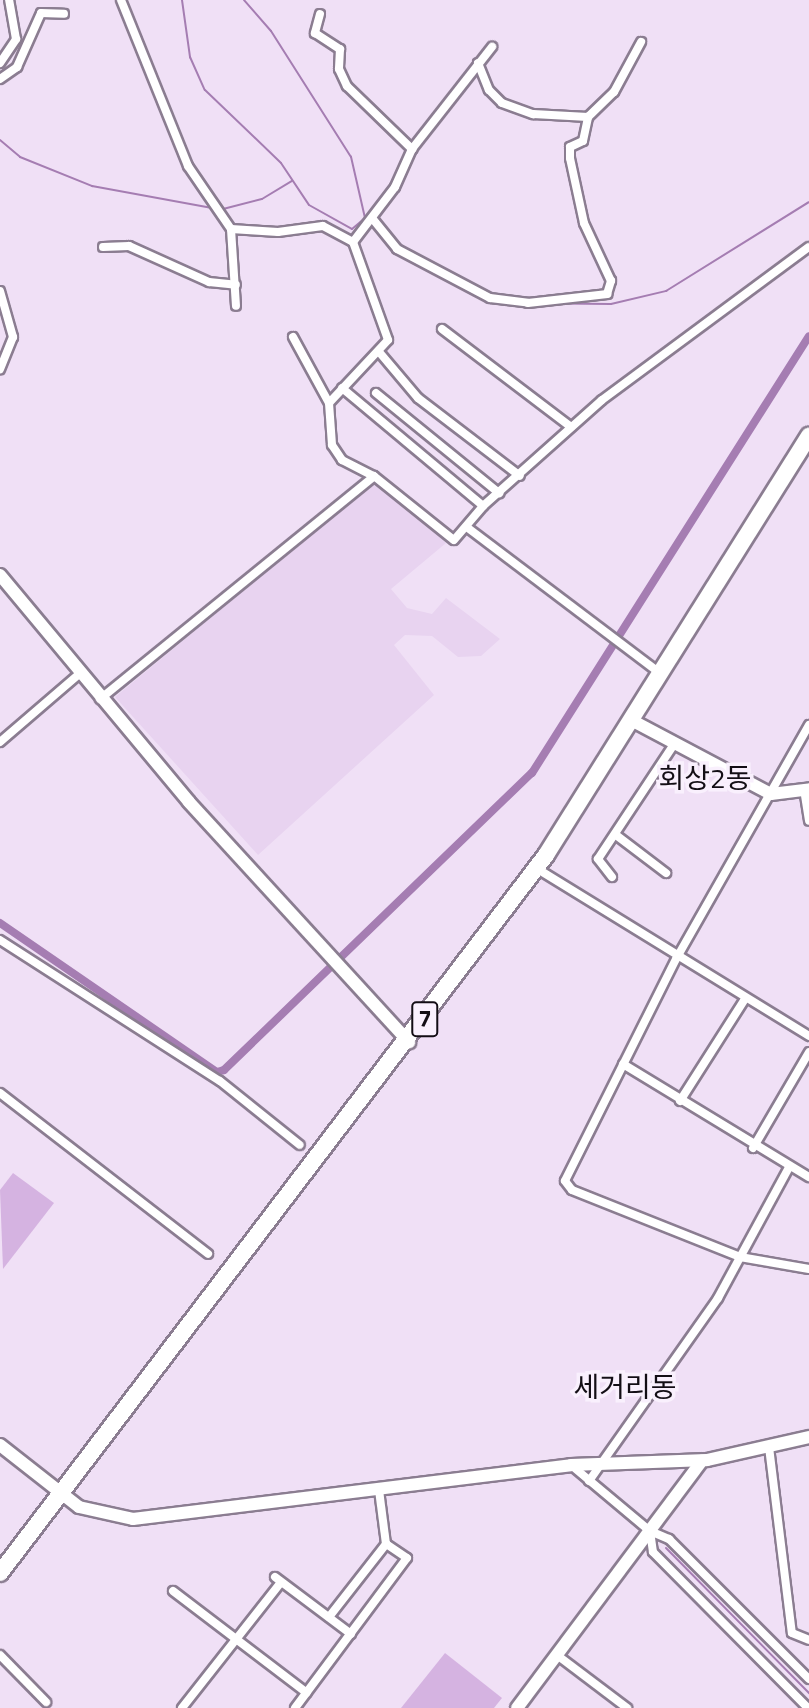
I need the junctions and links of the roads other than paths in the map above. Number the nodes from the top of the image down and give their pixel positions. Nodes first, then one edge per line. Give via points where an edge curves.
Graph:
1 (9, 0) edge
2 (121, 0) edge
3 (64, 14) dead end
4 (320, 15) dead end
5 (641, 42) dead end
6 (492, 47) dead end
7 (0, 63) edge
8 (478, 63) junction
9 (0, 79) edge
10 (588, 117) junction
11 (412, 149) junction
12 (372, 218) junction
13 (231, 229) junction
14 (353, 242) junction
15 (103, 247) dead end
16 (809, 247) edge
17 (236, 285) junction
18 (0, 291) edge
19 (236, 306) dead end
20 (442, 329) dead end
21 (293, 337) dead end
22 (380, 353) junction
23 (0, 369) edge
24 (342, 388) junction
25 (376, 393) dead end
26 (329, 403) junction
27 (571, 427) junction
28 (809, 436) edge
29 (374, 476) junction
30 (520, 476) junction
31 (499, 493) junction
32 (482, 506) junction
33 (468, 527) junction
34 (0, 575) edge
35 (79, 674) junction
36 (662, 675) junction
37 (100, 699) junction
38 (633, 721) junction
39 (809, 725) edge
40 (0, 742) edge
41 (674, 744) junction
42 (806, 789) edge
43 (771, 794) junction
44 (809, 821) edge
45 (616, 835) junction
46 (536, 868) junction
47 (666, 873) dead end
48 (612, 877) dead end
49 (0, 940) edge
50 (676, 959) junction
51 (745, 999) junction
52 (809, 1036) edge
53 (409, 1042) junction
54 (809, 1052) edge
55 (623, 1064) junction
56 (0, 1093) edge
57 (680, 1101) junction
58 (300, 1145) dead end
59 (753, 1148) junction
60 (788, 1169) junction
61 (809, 1177) edge
62 (208, 1254) dead end
63 (740, 1257) junction
64 (809, 1269) edge
65 (809, 1437) edge
66 (0, 1445) edge
67 (769, 1447) junction
68 (702, 1461) junction
69 (601, 1463) junction
70 (571, 1465) junction
71 (589, 1481) junction
72 (379, 1490) junction
73 (61, 1493) junction
74 (650, 1531) junction
75 (386, 1544) junction
76 (0, 1573) edge
77 (173, 1591) dead end
78 (329, 1617) junction
79 (351, 1634) junction
80 (236, 1639) junction
81 (809, 1640) edge
82 (0, 1655) edge
83 (557, 1655) junction
84 (809, 1679) edge
85 (307, 1693) junction
86 (46, 1702) dead end
87 (182, 1708) edge
88 (295, 1708) edge
89 (517, 1708) edge
90 (627, 1708) edge
91 (808, 1708) edge

1 - 7 street via 16,39
2 - 13 street via 188,166
3 - 9 street via 41,13 23,58
4 - 11 street via 315,33 340,49 339,69 347,86
5 - 10 street via 614,92
6 - 8 street
8 - 10 street via 489,90 502,103 530,113
8 - 11 street
10 - 12 street via 583,141 570,146 570,158 584,223 611,281 607,294 528,303 490,298 397,250
11 - 12 street
12 - 14 street
13 - 14 street via 278,232 323,226
13 - 17 street
14 - 22 street via 388,340
15 - 17 street via 129,246 209,282
16 - 27 street
17 - 19 street
18 - 23 street via 13,337
20 - 27 street
21 - 26 street
22 - 24 street
22 - 30 street via 418,398
24 - 26 street
24 - 32 street
25 - 31 street
26 - 29 street via 332,446 342,460
27 - 30 street
28 - 36 highway, 7
29 - 33 street via 454,540
29 - 37 street
30 - 31 street
31 - 32 street
32 - 33 street
33 - 36 street via 606,638
34 - 35 street
35 - 37 street
35 - 40 street
36 - 38 highway, 7
37 - 53 street via 328,961
38 - 41 street
38 - 46 highway, 7
39 - 43 street
41 - 43 street
41 - 45 street
42 - 43 street
42 - 44 street
43 - 50 street
45 - 47 street
45 - 48 street via 598,859
46 - 50 street
46 - 53 highway, 7
49 - 58 street via 220,1082
50 - 51 street
50 - 55 street
51 - 52 street
51 - 57 street
53 - 73 highway, 7
54 - 59 street
55 - 57 street
55 - 63 street via 566,1184
56 - 62 street
57 - 59 street
59 - 60 street
60 - 61 street
60 - 63 street
63 - 64 street
63 - 69 street
65 - 67 street
66 - 73 street
67 - 68 street
67 - 81 street via 792,1633
68 - 69 street
68 - 74 street
69 - 70 street
69 - 71 street
70 - 71 street
70 - 72 street
71 - 74 street
72 - 73 street via 133,1519 93,1513
72 - 75 street
73 - 76 highway, 7
74 - 83 street
74 - 84 street via 669,1539
74 - 91 street via 653,1552
75 - 78 street
75 - 79 street via 407,1558
77 - 80 street
78 - 79 street
78 - 80 street via 278,1579
79 - 85 street
80 - 85 street
80 - 87 street
82 - 86 street
83 - 89 street
83 - 90 street
85 - 88 street

